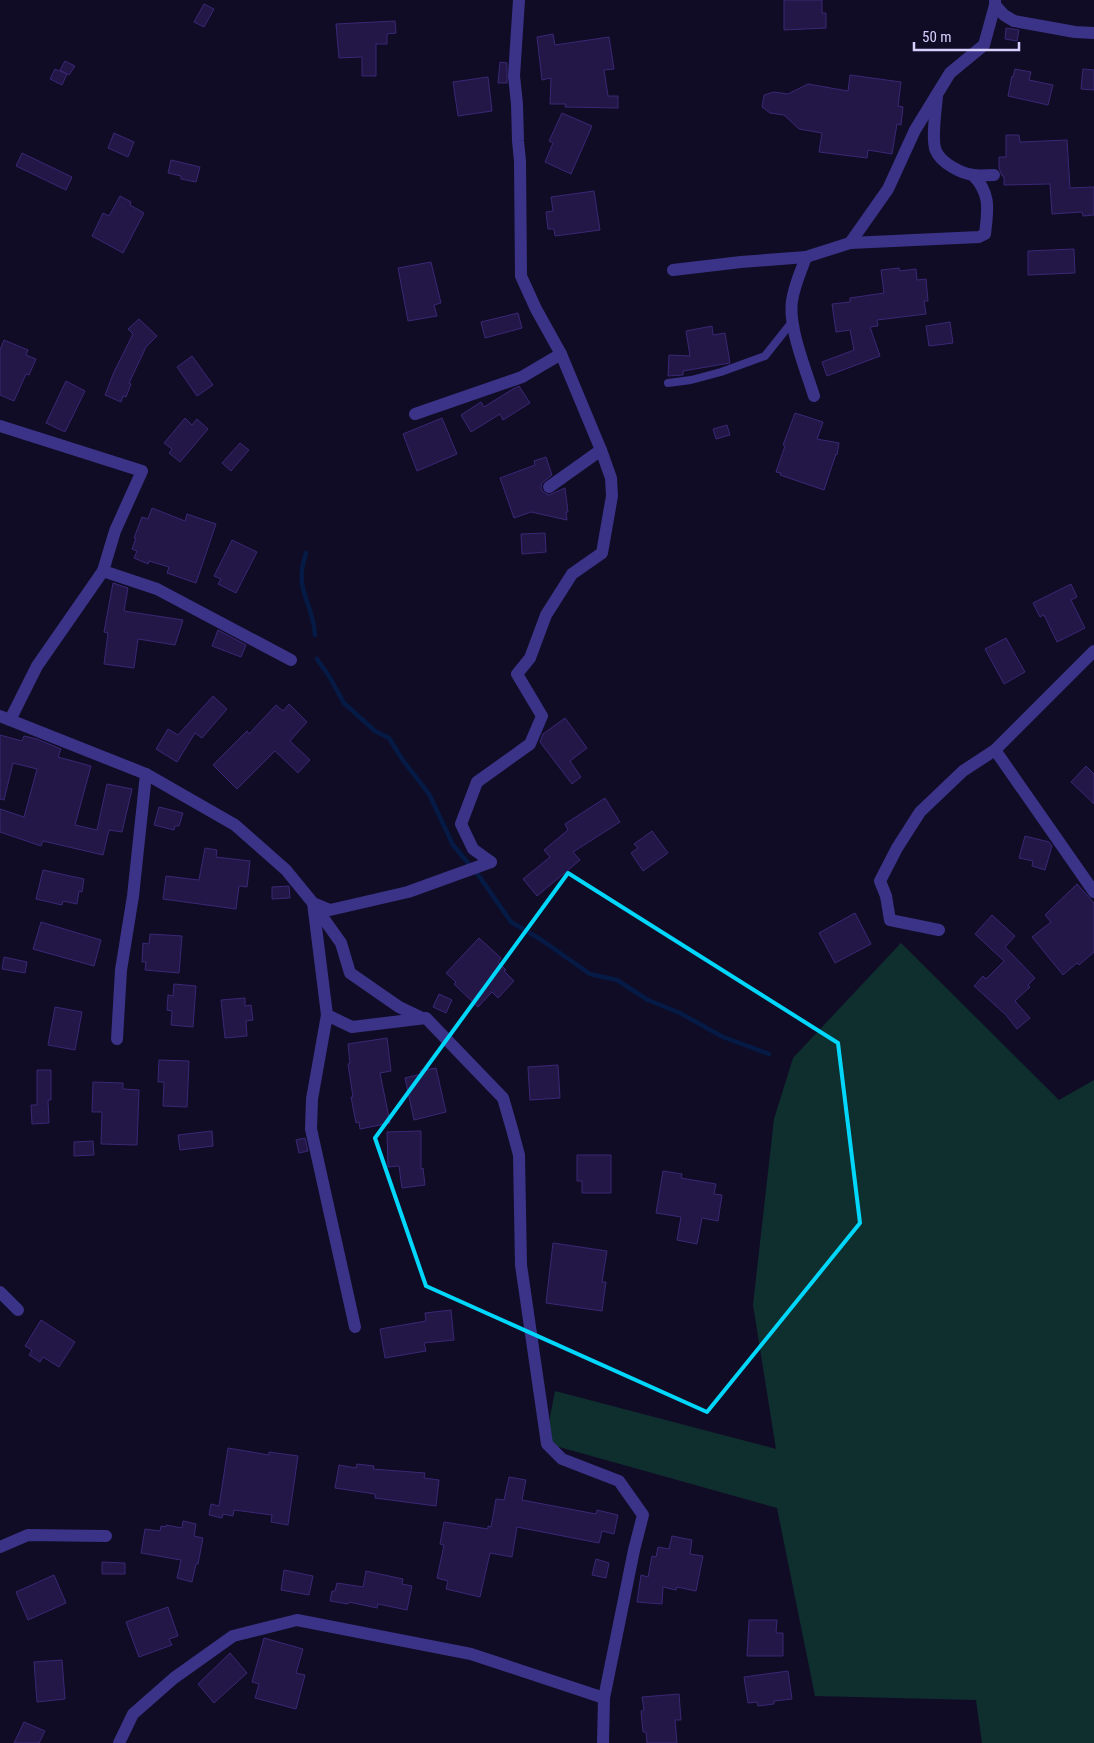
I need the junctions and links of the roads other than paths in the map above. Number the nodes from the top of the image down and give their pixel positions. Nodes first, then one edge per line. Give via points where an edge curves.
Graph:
1 (518, 0) edge
2 (995, 3) edge
3 (1094, 33) edge
4 (937, 94) junction
5 (916, 130) junction
6 (936, 150) junction
7 (973, 175) junction
8 (994, 175) dead end
9 (850, 243) junction
10 (806, 257) junction
11 (673, 270) dead end
12 (792, 322) junction
13 (561, 354) junction
14 (668, 383) dead end
15 (814, 396) dead end
16 (415, 414) dead end
17 (0, 426) edge
18 (601, 450) junction
19 (549, 486) dead end
20 (103, 571) junction
21 (1094, 651) edge
22 (291, 660) dead end
23 (5, 718) edge
24 (995, 750) junction
25 (146, 774) junction
26 (1094, 892) edge
27 (312, 903) junction
28 (939, 930) dead end
29 (327, 1015) junction
30 (422, 1018) junction
31 (117, 1039) dead end
32 (0, 1292) edge
33 (18, 1310) dead end
34 (355, 1326) dead end
35 (106, 1536) dead end
36 (0, 1546) edge
37 (604, 1698) junction
38 (119, 1743) edge
39 (603, 1743) edge

1 - 13 street via 514,76 520,161 521,276
2 - 3 street via 1004,15 1014,21
2 - 4 street via 984,45 950,73
4 - 5 street
4 - 6 street
5 - 6 street
5 - 9 street via 888,189
6 - 7 street via 945,162
7 - 8 street
7 - 9 street via 982,185 988,207 985,234 979,237
9 - 10 street
10 - 11 street
10 - 12 street via 792,302
12 - 14 lane via 765,356 714,374
12 - 15 street
13 - 16 street via 522,378
13 - 18 street
17 - 20 street via 142,470 115,531
18 - 19 street
18 - 27 street via 611,478 612,496 602,552 572,574 546,615 530,658 517,674 542,716 530,744 477,782 461,824 473,848 491,862 408,892 330,910
20 - 22 street via 156,589
20 - 23 street
21 - 24 street
23 - 25 street
24 - 26 street
24 - 28 street via 963,771 920,812 880,881 890,920
25 - 27 street via 235,825 286,870
25 - 31 street via 133,896 121,970
27 - 29 street
27 - 30 street via 341,943 350,973 399,1007
29 - 30 street via 352,1027
29 - 34 street via 310,1112 311,1129
30 - 37 street via 426,1018 503,1098 519,1155 522,1266 547,1444 562,1459 619,1481 643,1515
32 - 33 street
35 - 36 street via 28,1535
37 - 38 street via 472,1654 297,1620 233,1636 174,1678 133,1714
37 - 39 street

